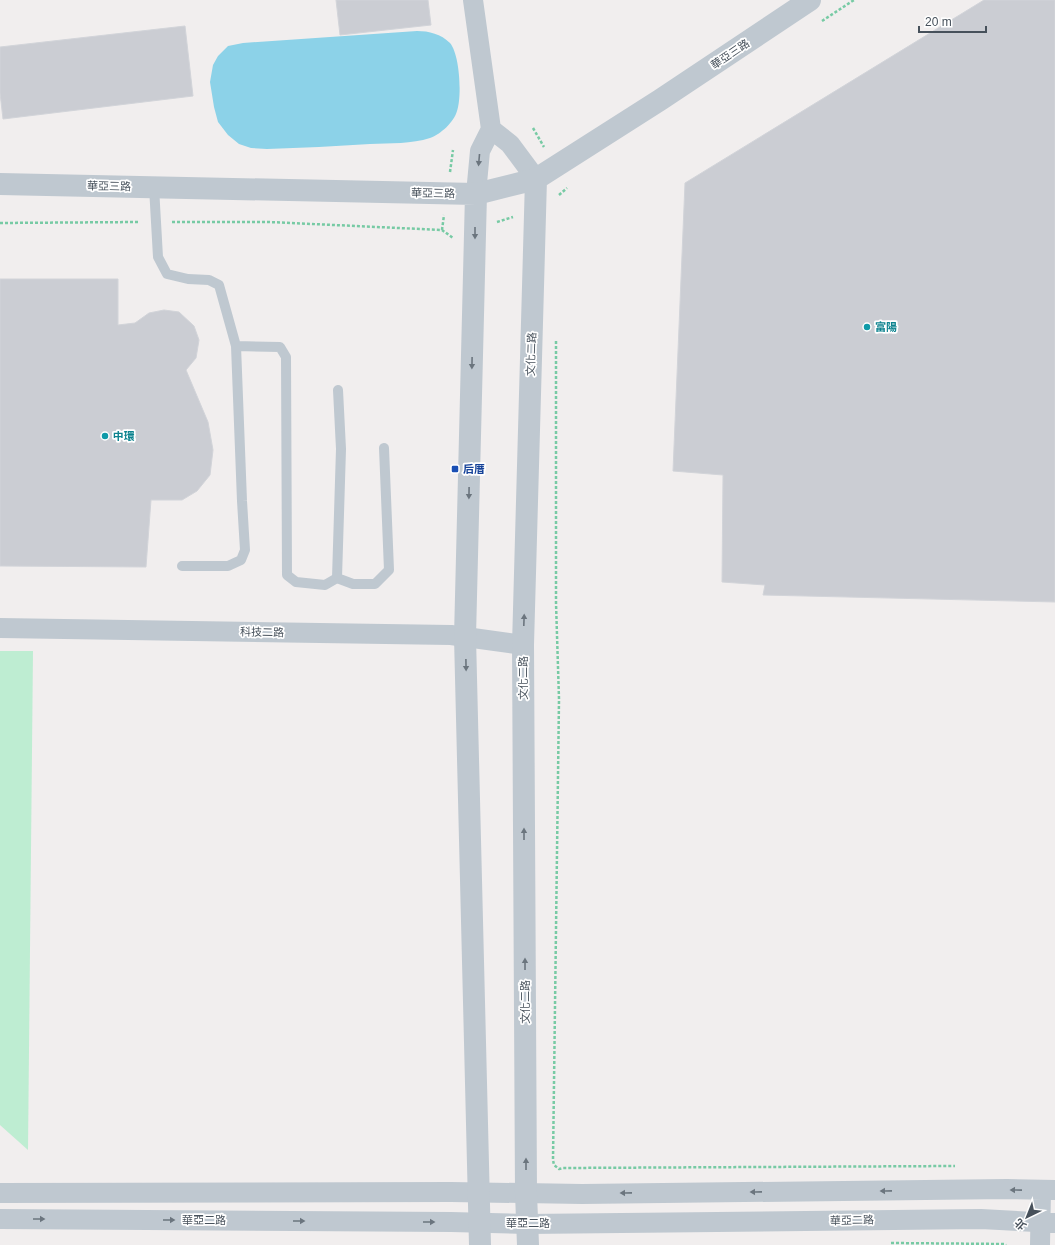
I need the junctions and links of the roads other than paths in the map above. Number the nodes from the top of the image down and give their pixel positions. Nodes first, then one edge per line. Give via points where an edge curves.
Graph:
1 (473, 0) edge
2 (810, 0) edge
3 (491, 129) junction
4 (536, 179) junction
5 (0, 184) edge
6 (154, 187) junction
7 (476, 194) junction
8 (236, 346) junction
9 (338, 390) dead end
10 (384, 448) dead end
11 (182, 566) dead end
12 (337, 578) junction
13 (0, 628) edge
14 (465, 637) junction
15 (523, 645) junction
16 (1048, 1190) edge
17 (0, 1193) edge
18 (478, 1193) junction
19 (526, 1193) junction
20 (0, 1219) edge
21 (1048, 1222) edge
22 (480, 1223) junction
23 (527, 1224) junction
24 (480, 1245) edge
25 (528, 1245) edge
26 (1040, 1245) edge

1 - 3 street
2 - 4 street, 華亞三路
3 - 4 street via 510,144
3 -> 7 street via 480,151
4 - 7 street, 華亞三路
15 -> 4 street, 文化二路
5 - 6 street, 華亞三路
6 - 7 street, 華亞三路
6 - 8 lane via 158,257 167,274 209,280 218,285
7 -> 14 street
8 - 11 lane via 245,550 241,560 228,566
8 - 12 lane via 280,347 286,357 287,575 296,582 325,585
9 - 12 lane via 341,449
10 - 12 lane via 389,570 374,584 353,584
13 - 14 street, 科技二路 via 433,634
14 - 15 street, 科技二路
14 -> 18 street
19 -> 15 street, 文化二路
16 -> 19 street
16 - 21 street
17 - 18 street
18 - 19 street
18 - 22 street
19 - 23 street, 文化二路
20 -> 22 street, 華亞二路
21 - 23 street, 華亞二路 via 981,1219
21 - 26 street
22 - 23 street, 華亞二路
22 - 24 street
23 - 25 street, 文化二路

